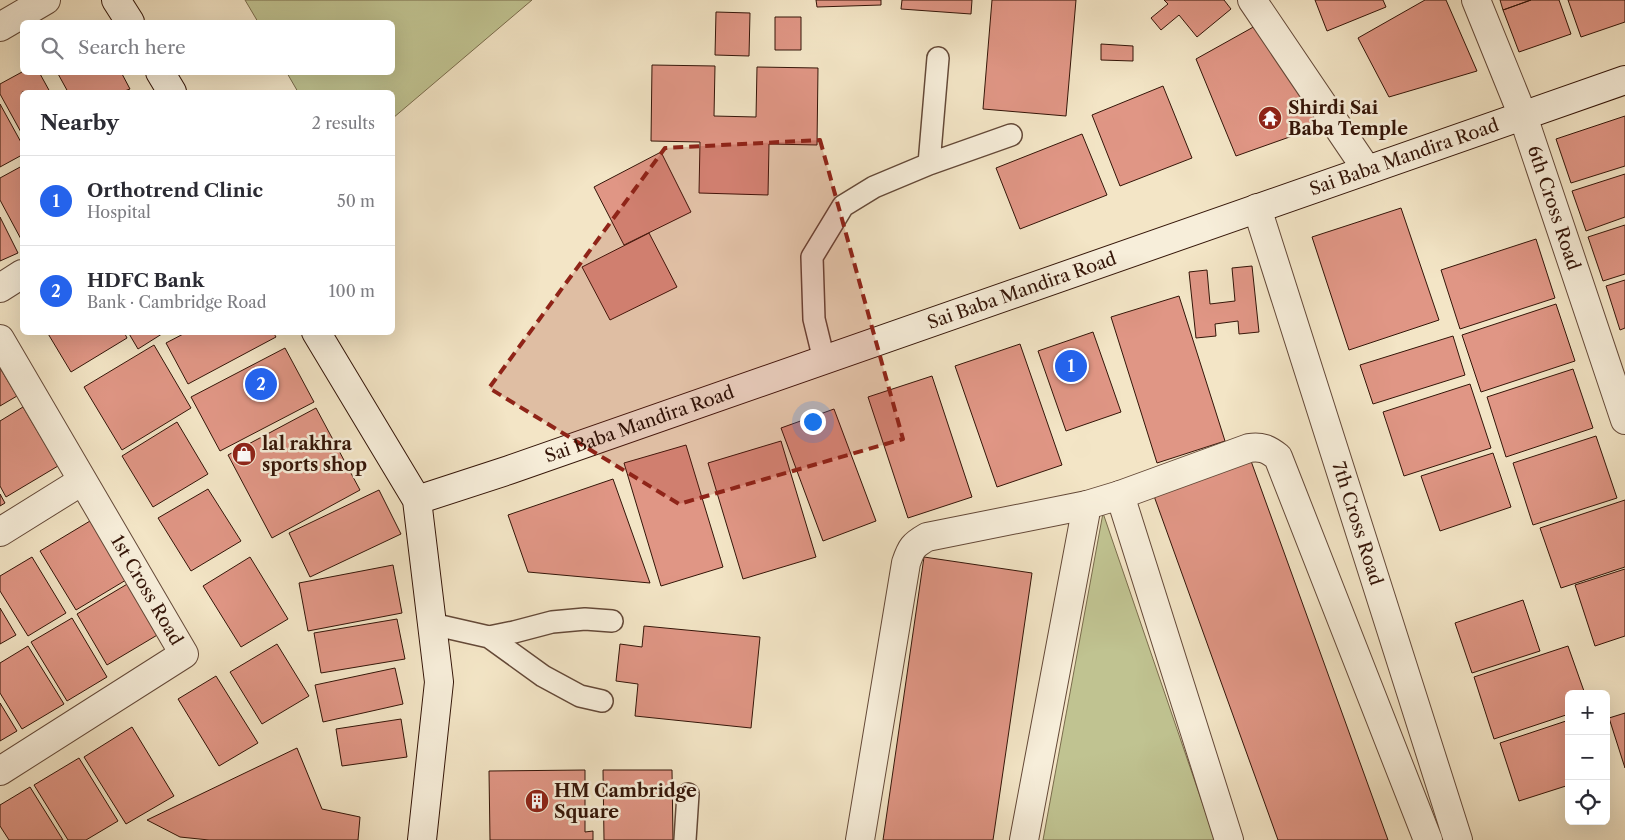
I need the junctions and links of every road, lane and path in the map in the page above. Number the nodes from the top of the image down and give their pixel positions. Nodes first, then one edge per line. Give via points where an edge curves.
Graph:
1 (46, 0) edge
2 (116, 0) edge
3 (1252, 0) edge
4 (1476, 0) edge
5 (129, 20) edge
6 (0, 27) edge
7 (938, 58) dead end
8 (162, 75) edge
9 (1625, 80) edge
10 (171, 90) edge
11 (1523, 116) junction
12 (1011, 135) dead end
13 (928, 164) junction
14 (1367, 170) junction
15 (1257, 208) junction
16 (20, 275) edge
17 (0, 288) edge
18 (318, 335) edge
19 (0, 339) edge
20 (824, 360) junction
21 (1625, 420) edge
22 (82, 480) junction
23 (1120, 495) junction
24 (417, 500) junction
25 (1087, 505) junction
26 (0, 532) edge
27 (612, 621) dead end
28 (432, 624) junction
29 (489, 638) junction
30 (602, 701) dead end
31 (0, 771) edge
32 (688, 794) dead end
33 (422, 840) edge
34 (685, 840) edge
35 (860, 840) edge
36 (1024, 840) edge
37 (1229, 840) edge
38 (1428, 840) edge
39 (1458, 840) edge

1 - 6 street
2 - 5 street
3 - 14 street
4 - 11 street, 6th Cross Road
7 - 13 lane
8 - 10 street
9 - 11 street, Sai Baba Mandira Road
11 - 14 street, Sai Baba Mandira Road
11 - 21 street, 6th Cross Road
12 - 13 lane
13 - 20 lane via 874,187 843,206 812,257 814,319
14 - 15 street, Sai Baba Mandira Road
15 - 20 street, Sai Baba Mandira Road
15 - 39 street, 7th Cross Road
16 - 17 street
18 - 24 street
19 - 22 street, 1st Cross Road
20 - 24 street, Sai Baba Mandira Road
22 - 26 street
22 - 31 street, 1st Cross Road via 184,654
23 - 25 street
23 - 37 street
23 - 38 street via 1248,448 1259,446 1278,457
24 - 28 street
25 - 35 street via 927,537 910,549
25 - 36 street
27 - 29 lane via 552,622
28 - 29 lane
28 - 33 street via 439,682
29 - 30 lane via 544,676 580,696
32 - 34 lane

